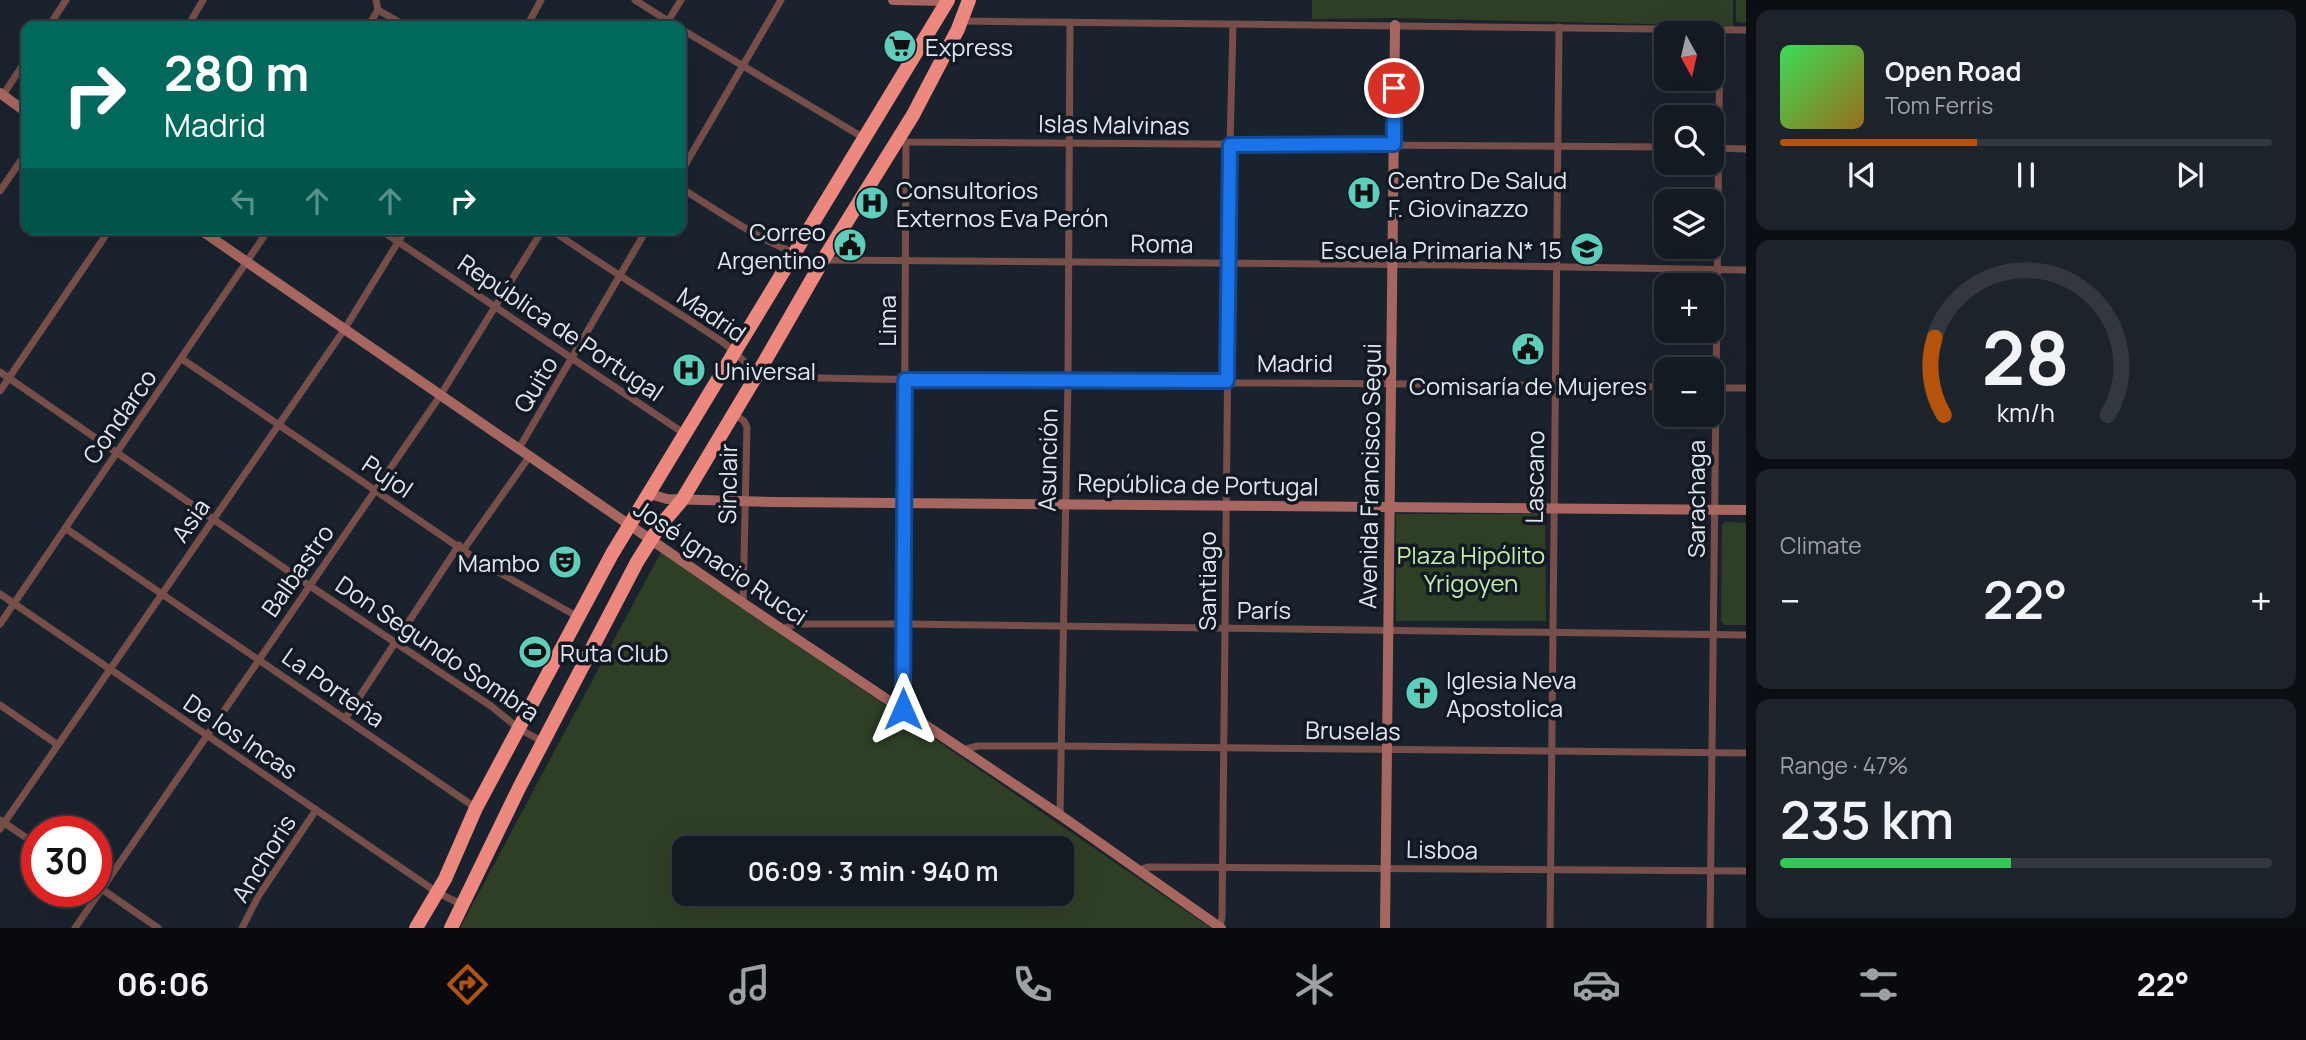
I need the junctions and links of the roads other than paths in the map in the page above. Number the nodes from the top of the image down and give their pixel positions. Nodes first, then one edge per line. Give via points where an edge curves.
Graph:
1 (66, 0) edge
2 (204, 0) edge
3 (376, 0) edge
4 (541, 0) edge
5 (635, 0) edge
6 (681, 0) edge
7 (781, 0) edge
8 (893, 0) edge
9 (969, 0) edge
10 (948, 1) edge
11 (378, 10) junction
12 (52, 21) edge
13 (191, 21) edge
14 (371, 21) edge
15 (397, 21) edge
16 (530, 21) edge
17 (664, 21) edge
18 (672, 21) edge
19 (961, 21) junction
20 (1070, 22) junction
21 (1395, 24) junction
22 (1233, 25) junction
23 (1559, 27) junction
24 (1654, 28) edge
25 (1724, 29) edge
26 (1746, 30) edge
27 (686, 32) edge
28 (21, 67) edge
29 (743, 68) junction
30 (1, 94) edge
31 (21, 108) edge
32 (864, 138) junction
33 (903, 139) junction
34 (1068, 142) junction
35 (1394, 144) junction
36 (1230, 145) junction
37 (1558, 146) junction
38 (1654, 148) edge
39 (1724, 148) edge
40 (1746, 149) edge
41 (21, 160) edge
42 (686, 164) edge
43 (1715, 175) edge
44 (0, 191) edge
45 (686, 191) edge
46 (106, 235) edge
47 (208, 235) edge
48 (266, 235) edge
49 (387, 235) edge
50 (403, 235) edge
51 (539, 235) edge
52 (559, 235) edge
53 (643, 235) edge
54 (398, 243) junction
55 (794, 254) junction
56 (823, 260) junction
57 (905, 260) junction
58 (1068, 261) junction
59 (246, 262) junction
60 (1229, 263) junction
61 (1392, 265) junction
62 (1557, 266) junction
63 (1716, 269) junction
64 (1746, 270) edge
65 (618, 276) junction
66 (495, 308) junction
67 (344, 330) junction
68 (736, 352) junction
69 (1714, 357) edge
70 (182, 359) junction
71 (572, 359) junction
72 (0, 372) edge
73 (758, 373) junction
74 (8, 378) junction
75 (905, 380) junction
76 (1068, 381) junction
77 (1227, 381) junction
78 (1391, 382) junction
79 (1555, 385) junction
80 (1654, 387) edge
81 (1724, 388) edge
82 (1746, 388) edge
83 (0, 391) edge
84 (440, 396) junction
85 (734, 414) junction
86 (279, 425) junction
87 (1714, 427) edge
88 (685, 435) junction
89 (518, 450) junction
90 (117, 453) junction
91 (529, 457) junction
92 (375, 491) junction
93 (650, 494) junction
94 (682, 500) junction
95 (746, 501) junction
96 (904, 502) junction
97 (1066, 503) junction
98 (1226, 505) junction
99 (1388, 508) junction
100 (1553, 509) junction
101 (1715, 510) junction
102 (1746, 510) edge
103 (214, 519) junction
104 (629, 525) junction
105 (65, 528) junction
106 (652, 538) junction
107 (461, 547) junction
108 (310, 586) junction
109 (162, 593) junction
110 (0, 594) edge
111 (743, 603) junction
112 (14, 604) junction
113 (578, 617) junction
114 (0, 624) edge
115 (902, 624) junction
116 (1064, 626) junction
117 (1224, 628) junction
118 (782, 629) junction
119 (1388, 629) junction
120 (1553, 632) junction
121 (1713, 634) junction
122 (1746, 635) edge
123 (396, 641) junction
124 (259, 659) junction
125 (110, 670) junction
126 (0, 705) edge
127 (903, 709) junction
128 (345, 719) junction
129 (518, 728) junction
130 (207, 736) junction
131 (541, 741) junction
132 (58, 745) junction
133 (1062, 746) junction
134 (1224, 747) junction
135 (1387, 749) junction
136 (961, 750) junction
137 (1552, 751) junction
138 (1712, 752) junction
139 (1746, 752) edge
140 (476, 808) junction
141 (316, 810) junction
142 (1060, 815) junction
143 (1, 824) edge
144 (21, 836) edge
145 (1222, 867) junction
146 (1386, 868) junction
147 (112, 869) edge
148 (1139, 870) junction
149 (1551, 870) junction
150 (1711, 871) junction
151 (1746, 871) edge
152 (438, 893) junction
153 (112, 896) edge
154 (463, 905) junction
155 (87, 907) edge
156 (75, 928) edge
157 (158, 928) edge
158 (242, 928) edge
159 (416, 928) edge
160 (451, 928) edge
161 (1220, 928) edge
162 (1385, 928) edge
163 (1550, 928) edge
164 (1710, 928) edge

1 - 12 street
2 - 13 street
3 - 11 street
4 - 16 street
5 - 17 street
6 - 18 street
7 - 29 street
8 - 10 street
9 - 19 highway
10 - 32 highway
11 - 14 street
11 - 15 street
19 - 20 street
19 - 33 highway
20 - 22 street
20 - 34 street, Asunción
21 - 22 street
21 - 23 street
21 - 35 street, Avenida Francisco Segui
22 - 36 street, Santiago
23 - 24 street
23 - 37 street, Lascano
25 - 26 street
27 - 29 street
28 - 30 street
29 - 32 street
29 - 42 street
30 - 31 street
32 - 55 highway
33 - 34 street, Islas Malvinas
33 - 56 highway
33 - 57 street, Lima
34 - 36 street, Islas Malvinas
34 - 58 street, Asunción
35 - 36 street, Islas Malvinas
35 - 37 street, Islas Malvinas
35 - 61 street, Avenida Francisco Segui
36 - 60 street, Santiago
37 - 38 street, Islas Malvinas
37 - 62 street, Lascano
39 - 40 street
41 - 44 street
43 - 63 street, Sarachaga
45 - 55 street, Roma
46 - 74 street
47 - 59 street, José Ignacio Rucci
48 - 59 street, Condarco
49 - 54 street, República de Portugal
50 - 54 street, Asia
51 - 66 street, Balbastro
52 - 65 street, Madrid
53 - 65 street, Quito
54 - 66 street, República de Portugal
54 - 67 street, Asia
55 - 56 street, Roma
55 - 68 highway
56 - 57 street, Roma
56 - 73 highway
57 - 58 street, Roma
57 - 75 street, Lima
58 - 60 street, Roma
58 - 76 street, Asunción
59 - 67 street, José Ignacio Rucci
59 - 70 street, Condarco
60 - 61 street, Roma
60 - 77 street, Santiago
61 - 62 street, Roma
61 - 78 street, Avenida Francisco Segui
62 - 63 street, Roma
62 - 79 street, Lascano
63 - 64 street, Roma
63 - 69 street, Sarachaga
65 - 68 street, Madrid
65 - 71 street, Quito
66 - 71 street, República de Portugal
66 - 84 street, Balbastro
67 - 84 street, José Ignacio Rucci
67 - 86 street, Asia
68 - 73 street, Madrid
68 - 88 highway
70 - 86 street, Pujol
70 - 90 street, Condarco
71 - 88 street, República de Portugal
71 - 89 street, Quito
72 - 74 street, Don Segundo Sombra
73 - 75 street, Madrid via 768,377
73 - 85 highway
74 - 83 street
74 - 90 street, Don Segundo Sombra
75 - 76 street, Madrid
75 - 96 street, Lima
76 - 77 street, Madrid
76 - 97 street, Asunción
77 - 78 street, Madrid
77 - 98 street, Santiago
78 - 79 street, Madrid
78 - 99 street, Avenida Francisco Segui
79 - 80 street, Madrid
79 - 100 street, Lascano
81 - 82 street
84 - 89 street, José Ignacio Rucci
84 - 92 street, Balbastro
85 - 94 highway
85 - 95 street, Sinclair via 747,427
86 - 92 street, Pujol
86 - 103 street, Asia
87 - 101 street, Sarachaga
88 - 93 highway
89 - 91 street, José Ignacio Rucci
90 - 103 street, Don Segundo Sombra
90 - 105 street, Condarco
91 - 104 street, José Ignacio Rucci
91 - 107 street
92 - 107 street, Pujol
92 - 108 street, Balbastro
93 - 94 street, República de Portugal
93 - 104 highway
94 - 95 street, República de Portugal
94 - 106 highway
95 - 96 street, República de Portugal
95 - 111 street, Sinclair
96 - 97 street, República de Portugal
96 - 115 street, Lima
97 - 98 street, República de Portugal
97 - 116 street, Asunción
98 - 99 street, República de Portugal
98 - 117 street, Santiago
99 - 100 street, República de Portugal
99 - 119 street, Avenida Francisco Segui
100 - 101 street, República de Portugal
100 - 120 street, Lascano
101 - 102 street, República de Portugal
101 - 121 street, Sarachaga
103 - 108 street, Don Segundo Sombra
103 - 109 street, Asia
104 - 106 street, José Ignacio Rucci
104 - 113 highway
105 - 109 street, La Porteña
105 - 112 street, Condarco
106 - 111 street, José Ignacio Rucci
106 - 131 highway
107 - 113 street, Pujol
107 - 123 street
108 - 123 street, Don Segundo Sombra
108 - 124 street, Balbastro
109 - 124 street, La Porteña
109 - 125 street, Asia
110 - 112 street, De los Incas
111 - 118 street, José Ignacio Rucci
112 - 114 street, Condarco
112 - 125 street, De los Incas
113 - 129 highway
115 - 116 street, París
115 - 118 street, París via 796,624
115 - 127 street, Lima
116 - 117 street, París
116 - 133 street, Asunción
117 - 119 street, París
117 - 134 street, Santiago
118 - 127 street, José Ignacio Rucci
119 - 120 street, París
119 - 135 street, Avenida Francisco Segui
120 - 121 street, París
120 - 137 street, Lascano
121 - 122 street, París
121 - 138 street, Sarachaga
123 - 128 street
123 - 129 street, Don Segundo Sombra
124 - 128 street, La Porteña
124 - 130 street, Balbastro
125 - 130 street, De los Incas
125 - 132 street, Asia
126 - 132 street
127 - 136 street, José Ignacio Rucci
128 - 140 street, La Porteña
129 - 131 street, Don Segundo Sombra
129 - 140 highway
130 - 141 street, De los Incas
130 - 147 street, Balbastro
131 - 154 highway
132 - 143 street, Asia
133 - 134 street, Bruselas
133 - 136 street, Bruselas
133 - 142 street, Asunción
134 - 135 street, Bruselas
134 - 145 street, Santiago
135 - 137 street, Bruselas
135 - 146 street, Avenida Francisco Segui
136 - 142 street, José Ignacio Rucci
137 - 138 street, Bruselas
137 - 149 street, Lascano
138 - 139 street, Bruselas
138 - 150 street, Sarachaga
140 - 152 highway
141 - 152 street, De los Incas
141 - 158 street, Anchoris
142 - 148 street, José Ignacio Rucci
143 - 144 street
145 - 146 street, Lisboa
145 - 148 street, Lisboa
145 - 161 street, Santiago
146 - 149 street, Lisboa
146 - 162 street, Avenida Francisco Segui
148 - 161 street, José Ignacio Rucci
149 - 150 street, Lisboa
149 - 163 street, Lascano
150 - 151 street, Lisboa
150 - 164 street, Sarachaga
152 - 154 street, De los Incas
152 - 159 highway
153 - 157 street
154 - 160 highway
155 - 156 street, Balbastro

